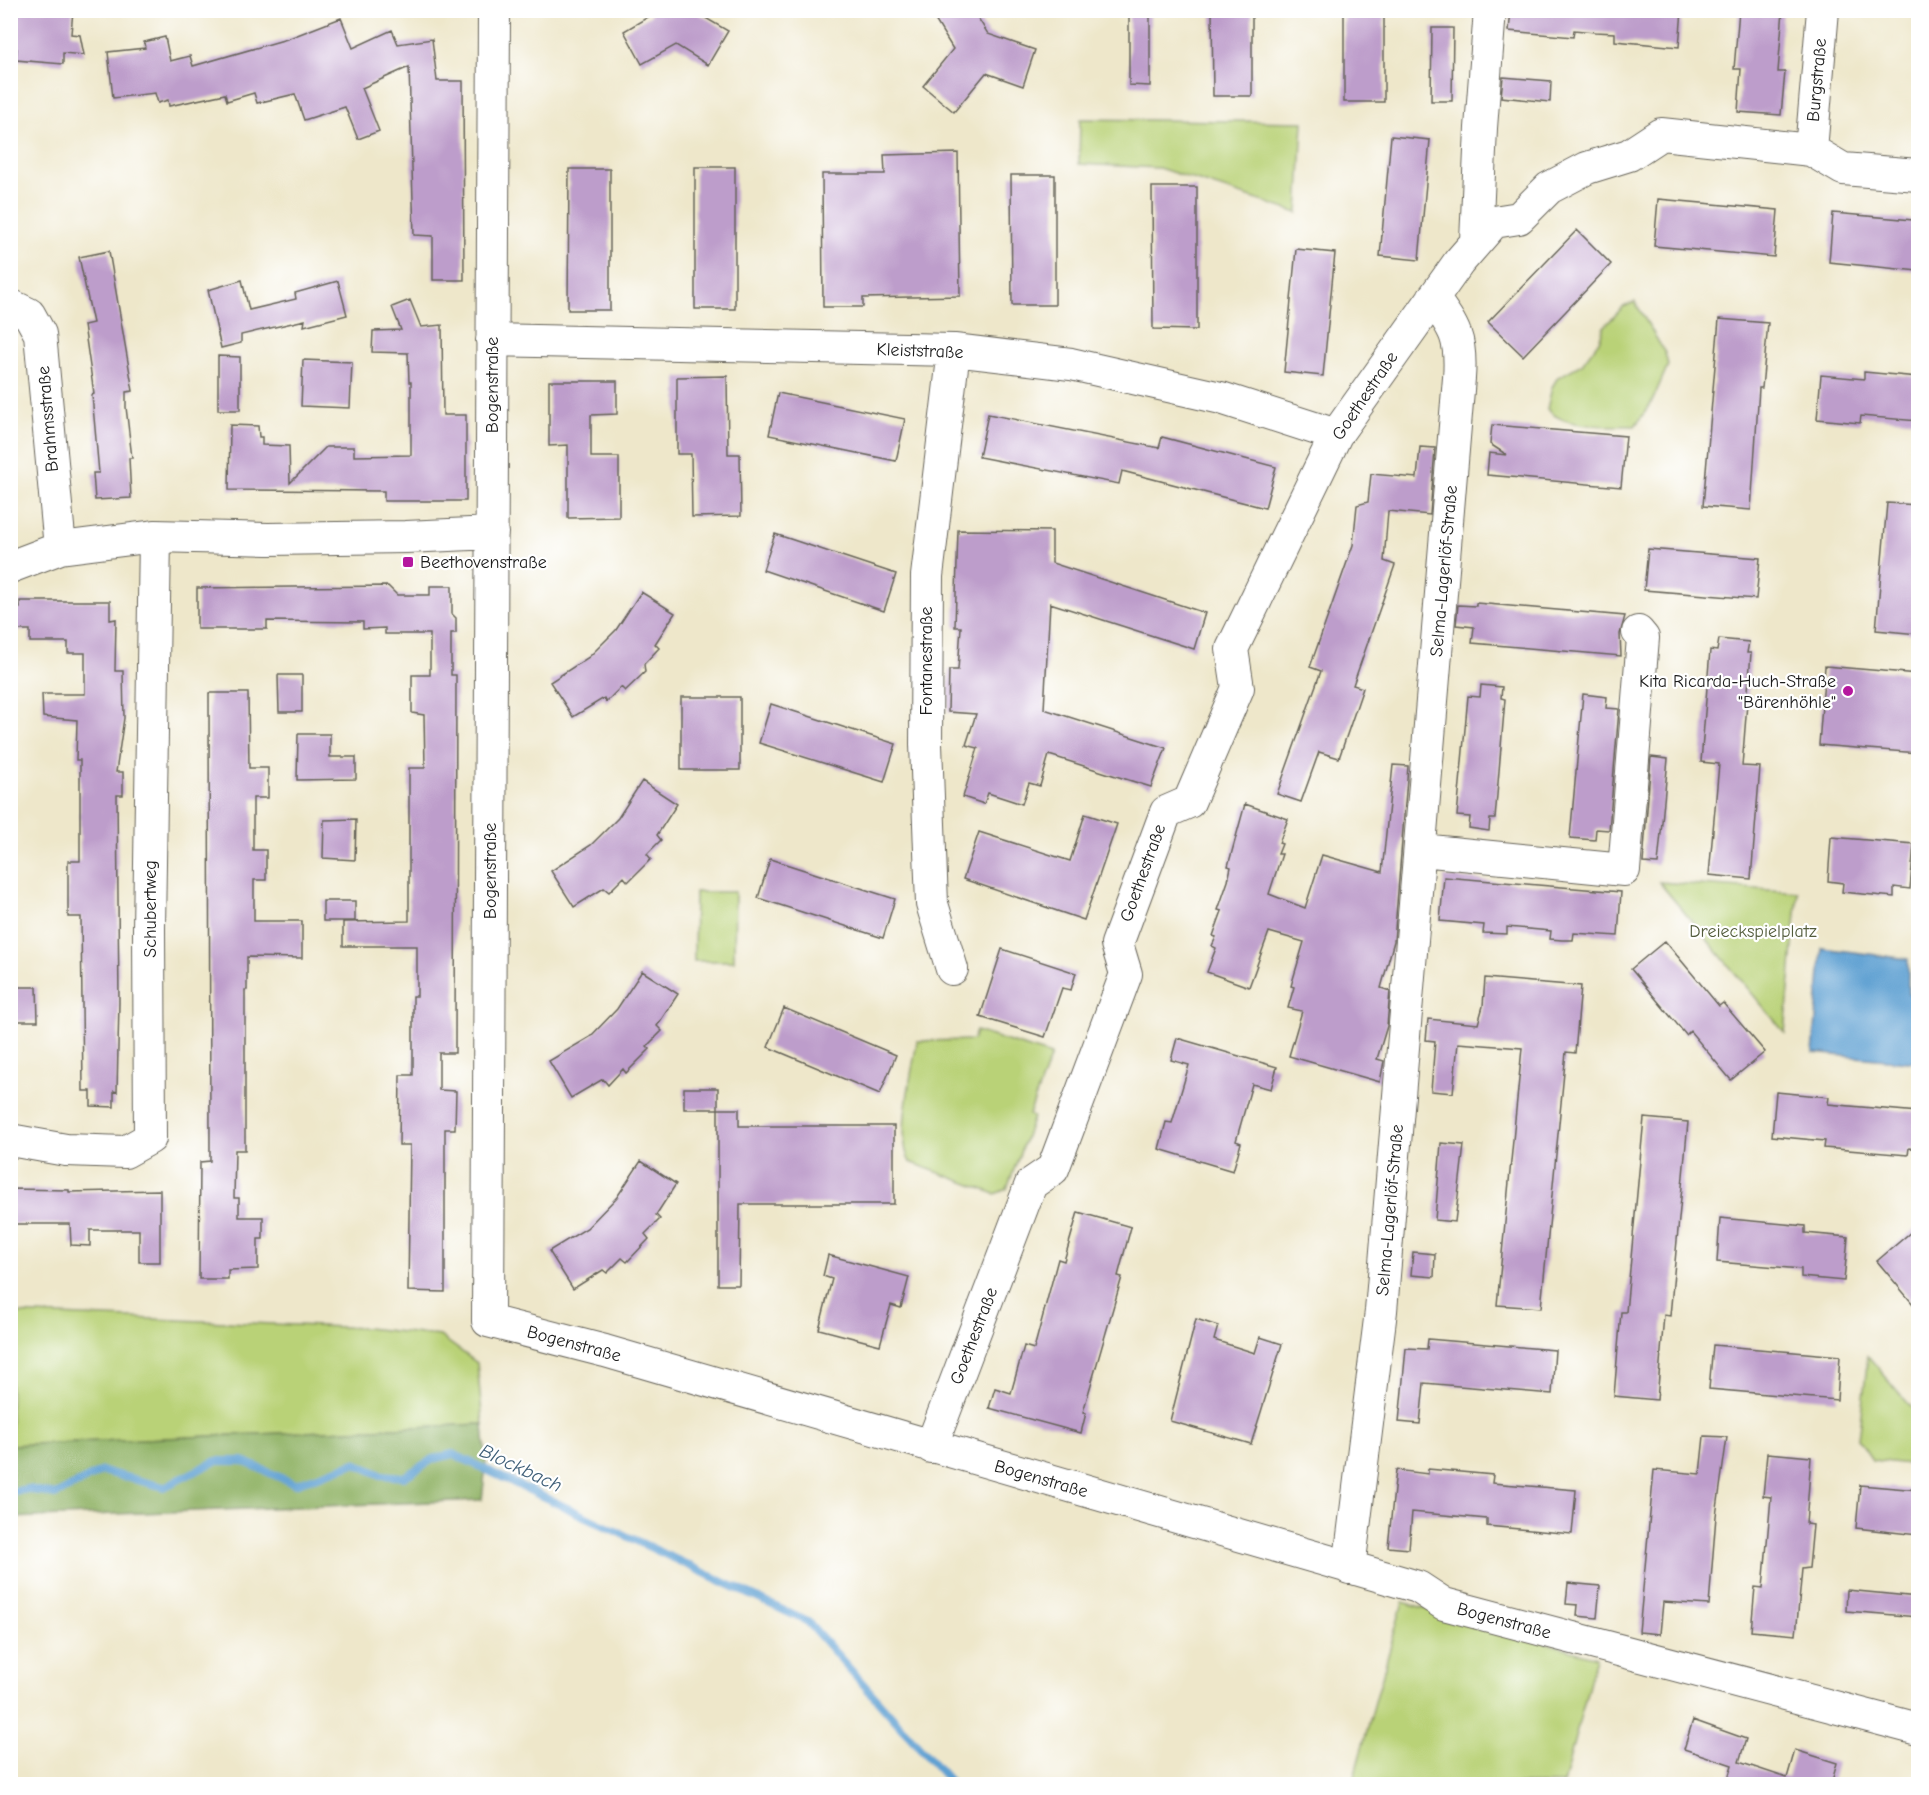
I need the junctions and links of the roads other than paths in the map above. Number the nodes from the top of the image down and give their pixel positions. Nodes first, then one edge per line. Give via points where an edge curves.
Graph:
1 (494, 10) edge
2 (1490, 10) edge
3 (1823, 10) edge
4 (1811, 150) junction
5 (1918, 174) edge
6 (1476, 242) junction
7 (1433, 298) junction
8 (10, 305) edge
9 (492, 340) junction
10 (954, 350) junction
11 (1336, 435) junction
12 (492, 532) junction
13 (155, 536) junction
14 (60, 548) junction
15 (10, 567) edge
16 (1638, 632) dead end
17 (1421, 850) junction
18 (952, 969) dead end
19 (10, 1140) edge
20 (932, 1447) junction
21 (1349, 1568) junction
22 (1918, 1729) edge

1 - 9 street, Bogenstraße
2 - 6 street
3 - 4 street, Burgstraße
4 - 5 street, Goethestraße via 1843,169
4 - 6 street, Goethestraße via 1661,134 1629,155 1587,168 1549,188 1519,218 1494,222
6 - 7 street, Goethestraße
7 - 11 street, Goethestraße
7 - 17 street, Selma-Lagerlöf-Straße via 1455,330 1461,356
8 - 14 street, Brahmsstraße via 29,314 40,334
9 - 10 street, Kleiststraße
9 - 12 street, Bogenstraße
10 - 11 street, Kleiststraße via 1071,363 1221,398
10 - 18 street, Fontanestraße via 927,576 926,744 932,904
11 - 20 street, Goethestraße via 1232,649 1238,688 1189,802 1166,812 1117,944 1126,974 1112,1014 1053,1168 1032,1184
12 - 13 street via 268,539
12 - 20 street, Bogenstraße via 488,1321 605,1351
13 - 14 street
13 - 19 street, Schubertweg via 150,1138 125,1152 66,1150
14 - 15 street
16 - 17 street via 1643,638 1624,870
17 - 21 street, Selma-Lagerlöf-Straße via 1381,1311
20 - 21 street, Bogenstraße
21 - 22 street, Bogenstraße via 1418,1587 1444,1604

